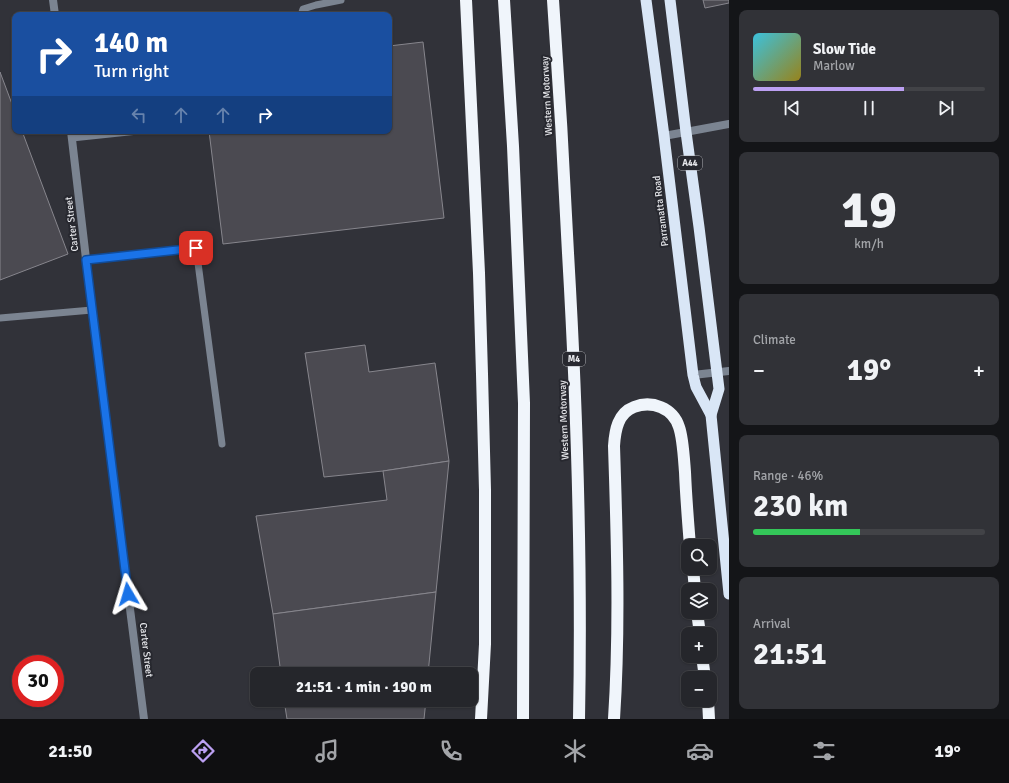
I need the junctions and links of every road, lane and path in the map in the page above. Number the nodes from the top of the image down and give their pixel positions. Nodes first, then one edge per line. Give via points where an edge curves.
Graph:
1 (53, 0) edge
2 (341, 0) edge
3 (466, 0) edge
4 (504, 0) edge
5 (553, 0) edge
6 (646, 0) edge
7 (670, 0) edge
8 (55, 12) edge
9 (302, 12) edge
10 (729, 124) edge
11 (686, 132) junction
12 (71, 134) edge
13 (664, 136) junction
14 (86, 260) junction
15 (92, 310) junction
16 (0, 318) edge
17 (729, 371) edge
18 (718, 372) junction
19 (693, 375) junction
20 (711, 415) junction
21 (222, 444) dead end
22 (690, 539) edge
23 (729, 594) edge
24 (708, 707) edge
25 (144, 719) edge
26 (481, 719) edge
27 (523, 719) edge
28 (579, 719) edge
29 (614, 719) edge
30 (709, 719) edge

1 - 8 street
2 - 9 lane via 303,9
3 - 26 highway via 480,273 484,428 484,644
4 - 27 highway via 524,403
5 - 28 highway, Western Motorway / M4 via 579,504
6 - 13 highway, Parramatta Road / A44
7 - 11 highway, Parramatta Road / A44
10 - 11 street
11 - 13 street
11 - 18 highway, Parramatta Road / A44
12 - 14 street, Carter Street
13 - 19 highway, Parramatta Road / A44
14 - 15 street, Carter Street
14 - 21 lane via 196,248
15 - 16 lane
15 - 25 street, Carter Street
17 - 18 street
18 - 19 street
18 - 20 highway, Parramatta Road / A44 via 719,389
19 - 20 highway, Parramatta Road / A44 via 696,387
20 - 23 highway, Parramatta Road / A44
22 - 29 highway via 680,427 675,418 662,407 650,404 634,407 620,419 615,441 618,579
24 - 30 highway

